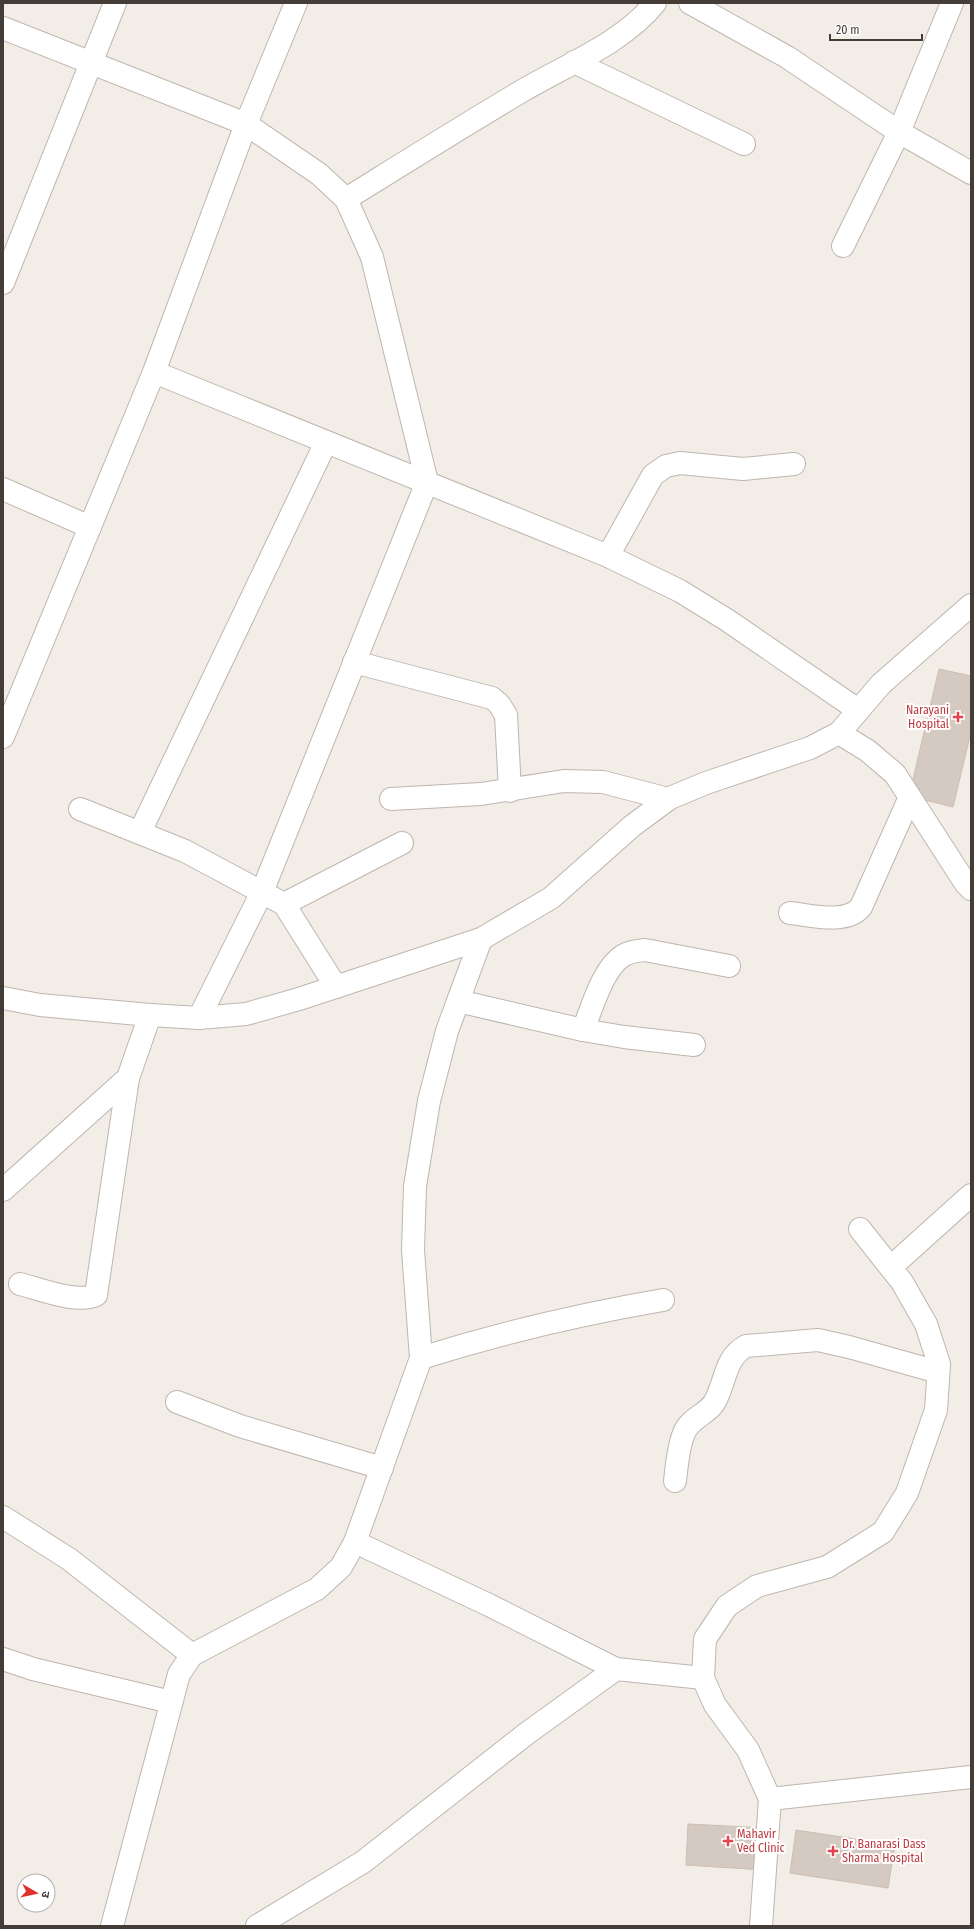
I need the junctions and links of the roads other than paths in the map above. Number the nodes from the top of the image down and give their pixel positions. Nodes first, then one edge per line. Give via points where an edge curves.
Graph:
1 (115, 3) edge
2 (296, 3) edge
3 (655, 3) edge
4 (690, 3) edge
5 (952, 3) edge
6 (3, 28) edge
7 (574, 62) junction
8 (91, 63) junction
9 (246, 124) junction
10 (899, 132) junction
11 (744, 144) dead end
12 (971, 173) edge
13 (346, 199) junction
14 (843, 246) dead end
15 (3, 283) edge
16 (154, 372) junction
17 (326, 442) junction
18 (794, 464) dead end
19 (427, 482) junction
20 (3, 489) edge
21 (90, 527) junction
22 (608, 556) junction
23 (971, 605) edge
24 (354, 662) junction
25 (858, 710) junction
26 (839, 734) junction
27 (3, 737) edge
28 (510, 791) junction
29 (910, 798) junction
30 (668, 799) junction
31 (391, 800) dead end
32 (80, 809) dead end
33 (140, 832) junction
34 (402, 843) dead end
35 (971, 889) edge
36 (262, 892) junction
37 (284, 904) junction
38 (790, 913) dead end
39 (481, 938) junction
40 (729, 966) dead end
41 (336, 987) junction
42 (3, 998) edge
43 (458, 1001) junction
44 (150, 1015) junction
45 (199, 1018) junction
46 (583, 1030) junction
47 (694, 1046) dead end
48 (128, 1078) junction
49 (3, 1190) edge
50 (971, 1195) edge
51 (860, 1229) dead end
52 (891, 1267) junction
53 (20, 1284) dead end
54 (663, 1300) dead end
55 (421, 1358) junction
56 (938, 1372) junction
57 (177, 1402) dead end
58 (382, 1468) junction
59 (674, 1481) dead end
60 (3, 1517) edge
61 (355, 1542) junction
62 (192, 1655) junction
63 (3, 1659) edge
64 (616, 1669) junction
65 (703, 1678) junction
66 (171, 1702) junction
67 (971, 1777) edge
68 (770, 1799) junction
69 (112, 1926) edge
70 (257, 1926) edge
71 (761, 1926) edge

1 - 8 street
2 - 9 street
3 - 7 street via 643,18 626,32
4 - 10 street via 786,57
5 - 10 street
6 - 8 street
7 - 11 street
7 - 13 street
8 - 9 street
8 - 15 street
9 - 13 street via 320,174
9 - 16 street
10 - 12 street
10 - 14 street
13 - 19 street via 372,257
16 - 17 street
16 - 21 street
17 - 19 street
17 - 33 street
18 - 22 street via 744,469 680,463 666,466 653,475
19 - 22 street
19 - 24 street
20 - 21 street
21 - 27 street
22 - 25 street via 680,591
23 - 25 street via 881,684
24 - 28 street via 492,698 506,715
24 - 36 street
25 - 26 street
26 - 29 street via 868,751 895,774
26 - 30 street via 810,748 706,783
28 - 30 street via 564,781 603,782
28 - 31 street
29 - 35 street
29 - 38 street via 856,913 831,917
30 - 39 street via 632,826 551,898
32 - 33 street
33 - 36 street via 185,851
34 - 37 street
36 - 37 street
36 - 45 street
37 - 41 street
39 - 41 street
39 - 43 street
40 - 46 street via 645,950 628,953 613,964
41 - 45 street via 246,1014
42 - 44 street via 40,1005
43 - 46 street
43 - 55 street via 447,1031 429,1101 415,1186 413,1250
44 - 45 street
44 - 48 street
46 - 47 street
48 - 49 street
48 - 53 street via 96,1295 79,1298
50 - 52 street
51 - 52 street
52 - 56 street via 926,1324 939,1364
54 - 55 street via 561,1319
55 - 58 street
56 - 59 street via 818,1340 746,1346 730,1359 714,1403 689,1423 684,1434
56 - 65 street via 936,1410 907,1493 882,1532 827,1567 757,1586 727,1606 705,1639
57 - 58 street via 240,1426
58 - 61 street
60 - 62 street via 69,1560
61 - 62 street via 341,1567 317,1589
61 - 64 street
62 - 66 street via 179,1674
63 - 66 street via 33,1669
64 - 65 street
64 - 70 street via 526,1734 363,1862
65 - 68 street via 715,1705 748,1750
66 - 69 street
67 - 68 street
68 - 71 street

